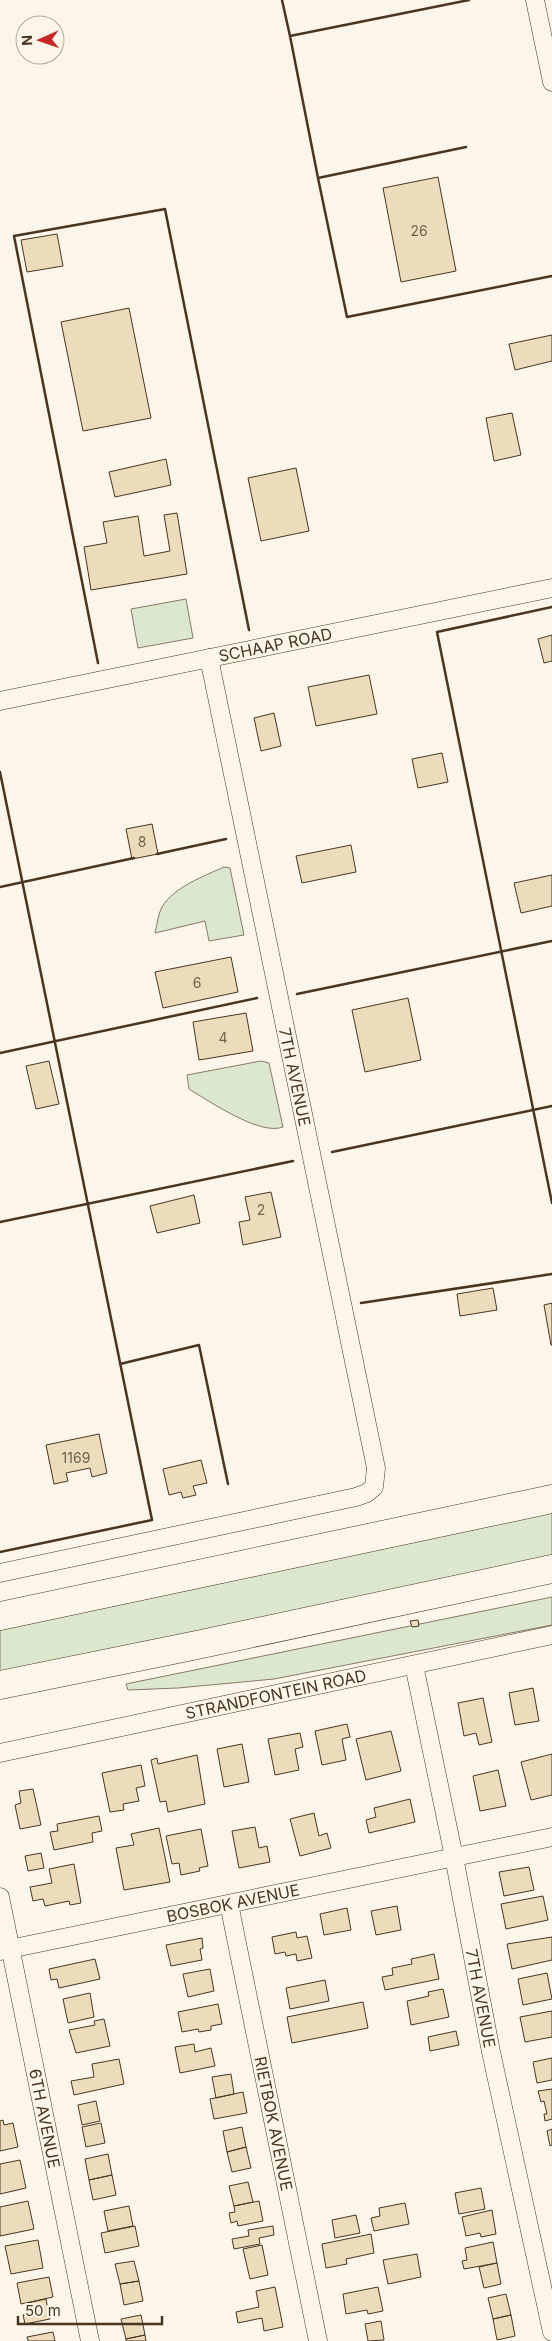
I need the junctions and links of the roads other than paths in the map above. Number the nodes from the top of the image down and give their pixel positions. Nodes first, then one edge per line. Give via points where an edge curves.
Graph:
1 (536, 0) edge
2 (552, 82) edge
3 (552, 588) edge
4 (209, 658) junction
5 (0, 701) edge
6 (552, 1498) edge
7 (552, 1569) edge
8 (0, 1573) edge
9 (0, 1616) edge
10 (552, 1635) edge
11 (414, 1665) junction
12 (0, 1685) edge
13 (0, 1753) edge
14 (552, 1837) edge
15 (454, 1858) junction
16 (0, 1897) edge
17 (229, 1904) junction
18 (5, 1950) edge
19 (552, 2332) edge
20 (90, 2341) edge
21 (318, 2341) edge

1 - 2 street
3 - 4 street, SCHAAP ROAD
4 - 5 street, SCHAAP ROAD
4 - 8 street, 7TH AVENUE via 376,1468 374,1487 367,1493
6 - 9 main road
7 - 12 main road
10 - 11 street, STRANDFONTEIN ROAD
11 - 13 street, STRANDFONTEIN ROAD
11 - 15 street, 7TH AVENUE
14 - 15 street, BOSBOK AVENUE
15 - 17 street, BOSBOK AVENUE
15 - 19 street, 7TH AVENUE via 491,2052
16 - 18 street, 6TH AVENUE
17 - 18 street, BOSBOK AVENUE
17 - 21 street, RIETBOK AVENUE
18 - 20 street, 6TH AVENUE

